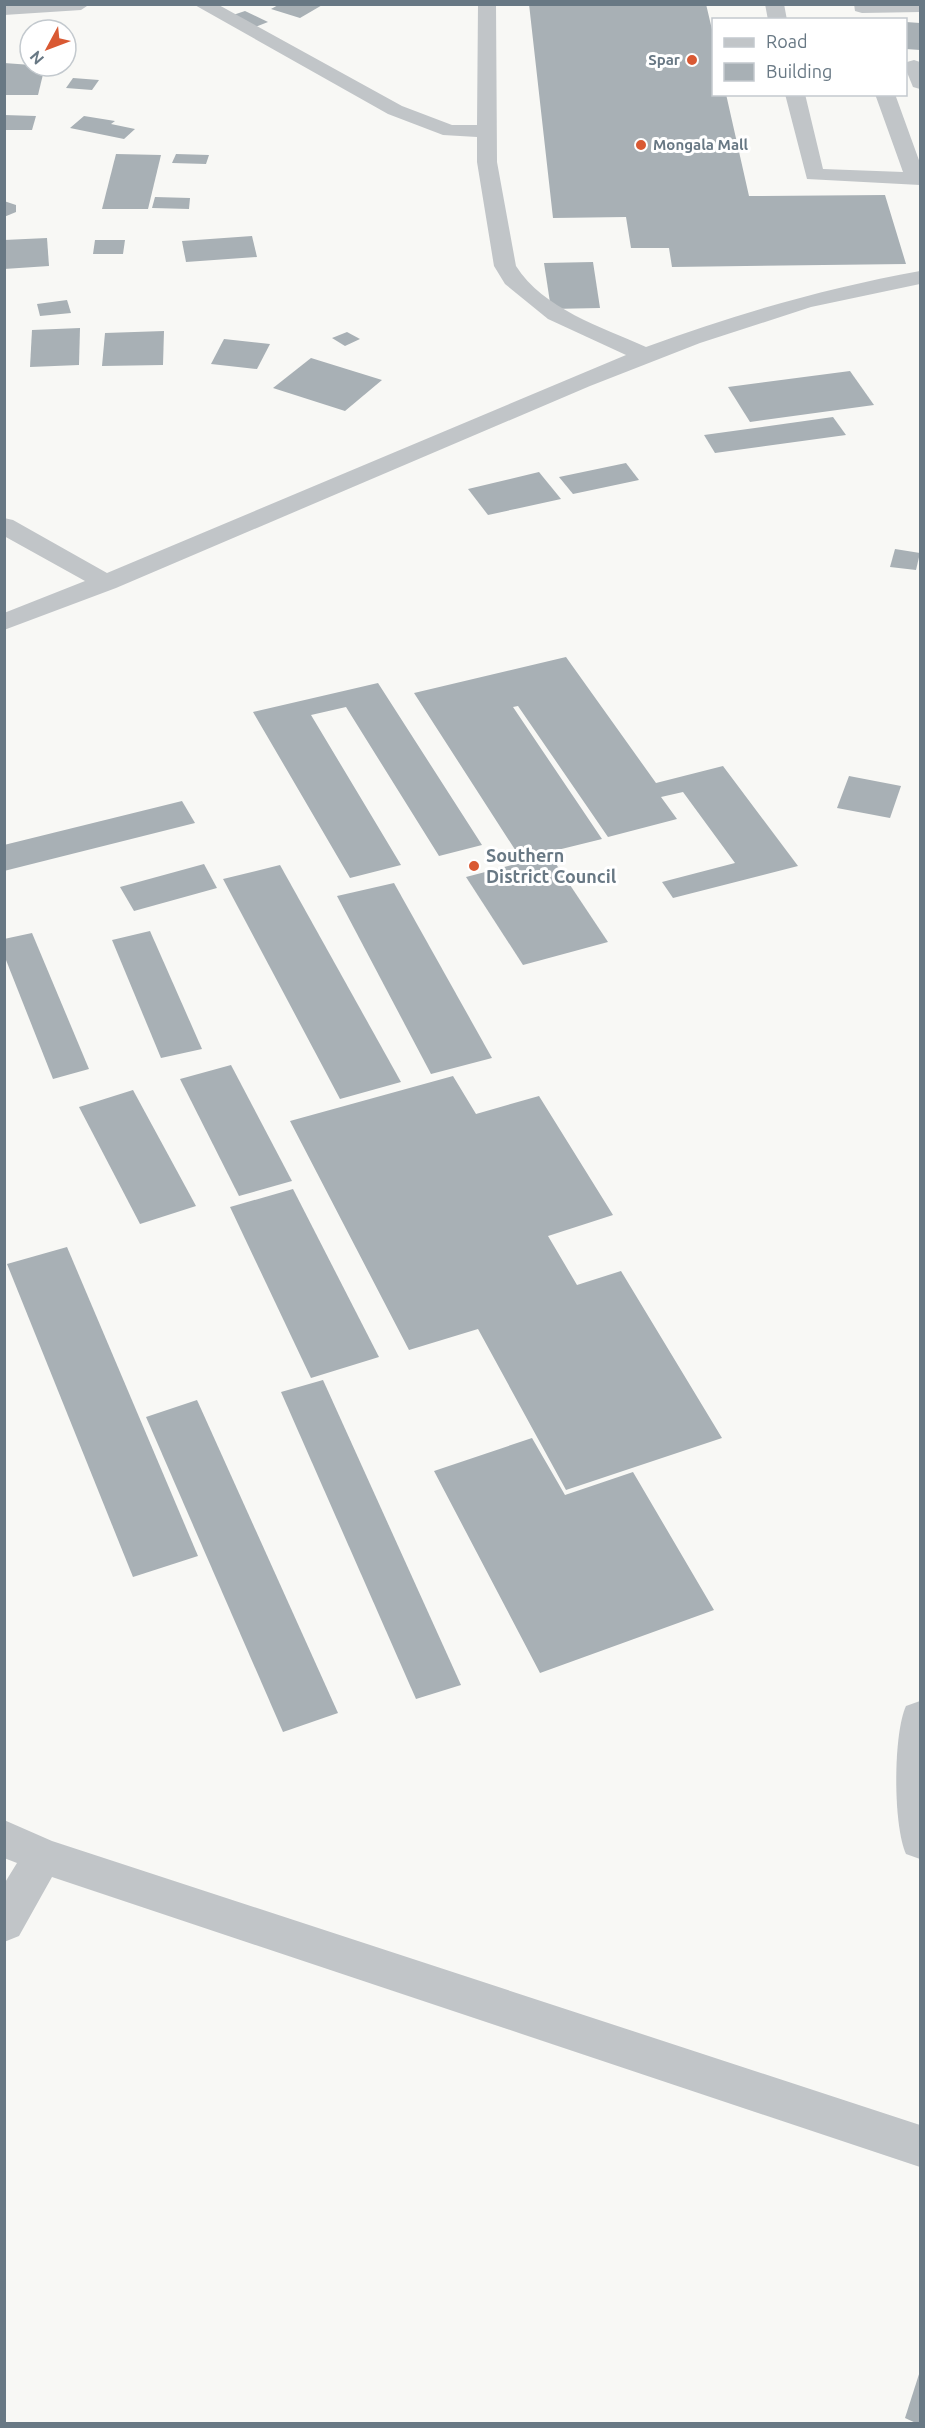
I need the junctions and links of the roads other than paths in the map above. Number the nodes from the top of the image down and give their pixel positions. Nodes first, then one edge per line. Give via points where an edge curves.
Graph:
1 (81, 4) edge
2 (202, 4) edge
3 (487, 4) edge
4 (920, 5) edge
5 (4, 9) edge
6 (859, 10) edge
7 (795, 96) edge
8 (886, 96) edge
9 (487, 131) junction
10 (918, 179) edge
11 (921, 278) edge
12 (642, 354) junction
13 (4, 525) edge
14 (107, 583) junction
15 (4, 622) edge
16 (921, 1718) edge
17 (4, 1838) edge
18 (921, 1841) edge
19 (43, 1856) junction
20 (4, 1923) edge
21 (921, 2146) edge

1 - 5 street
2 - 9 street via 395,110 450,131
3 - 9 street
4 - 6 street
7 - 10 street via 813,175
8 - 10 street
9 - 12 street via 494,214 505,266 516,284 556,314
11 - 12 street via 784,309
12 - 14 street
13 - 14 street
14 - 15 street
16 - 18 street via 916,1765
17 - 19 street
19 - 20 street
19 - 21 street

